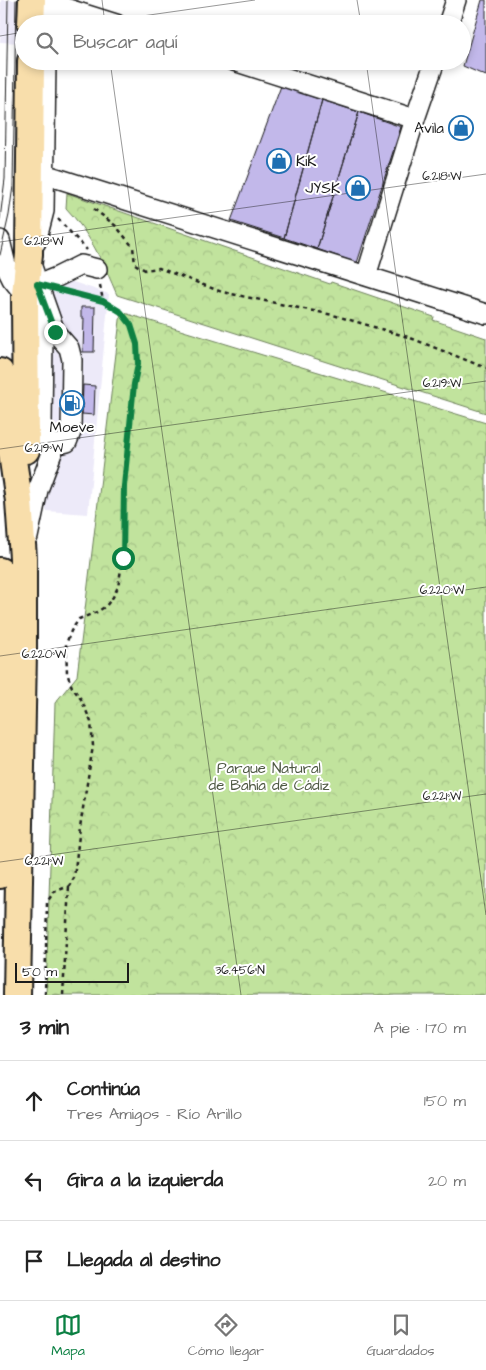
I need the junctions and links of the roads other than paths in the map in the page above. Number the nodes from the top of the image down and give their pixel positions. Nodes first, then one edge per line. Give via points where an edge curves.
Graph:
1 (456, 0) edge
2 (42, 1) edge
3 (97, 8) edge
4 (35, 15) edge
5 (44, 15) edge
6 (451, 15) edge
7 (31, 70) edge
8 (46, 70) edge
9 (262, 70) edge
10 (432, 70) edge
11 (415, 119) junction
12 (44, 174) junction
13 (0, 240) edge
14 (28, 256) junction
15 (97, 268) dead end
16 (366, 276) junction
17 (31, 290) junction
18 (486, 314) edge
19 (0, 372) edge
20 (55, 445) junction
21 (19, 501) junction
22 (23, 558) junction
23 (0, 571) edge
24 (0, 875) edge
25 (17, 995) edge

1 - 6 street
2 - 3 street
2 - 4 highway
2 - 5 street
7 - 14 highway
8 - 12 street
9 - 11 street
10 - 11 street
11 - 16 street
12 - 14 street via 44,211 37,240
12 - 16 street
13 - 17 street via 12,279
14 - 17 highway
15 - 17 street via 81,265
16 - 18 street
17 - 20 street via 43,336 42,425 47,439
17 - 20 street via 55,332 69,348 72,360 71,432 67,442
17 - 21 highway via 25,433 28,478
19 - 21 highway
20 - 22 street via 38,490
21 - 22 highway
22 - 25 highway
23 - 24 highway

